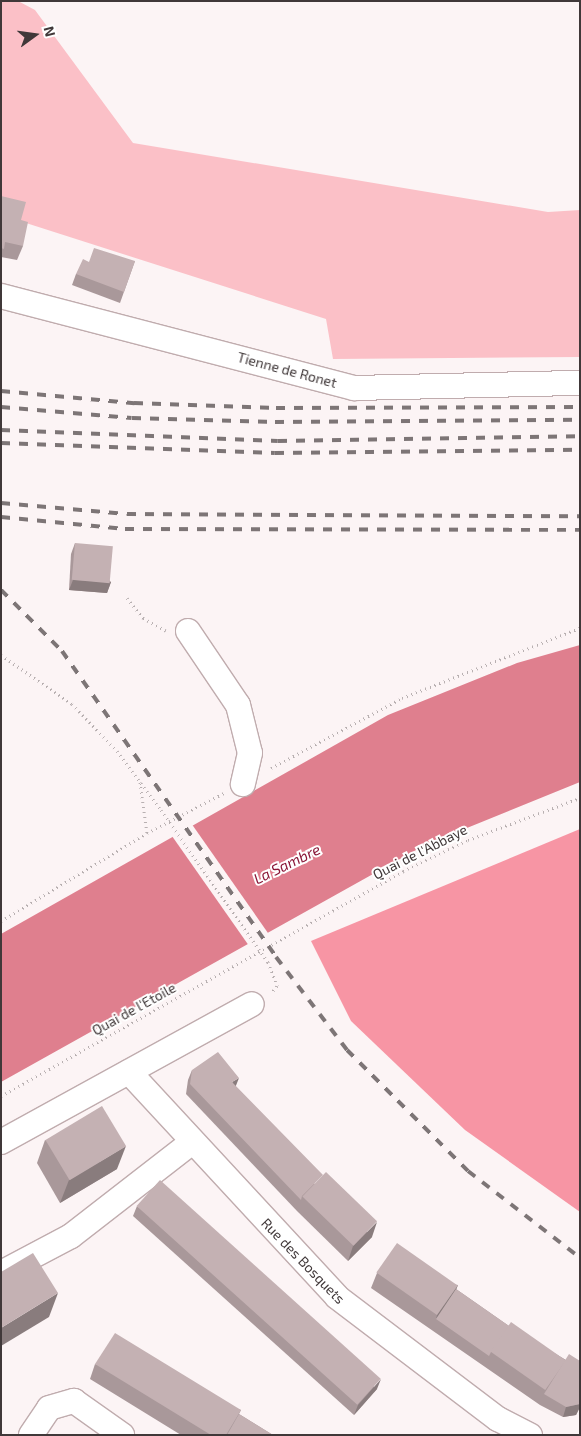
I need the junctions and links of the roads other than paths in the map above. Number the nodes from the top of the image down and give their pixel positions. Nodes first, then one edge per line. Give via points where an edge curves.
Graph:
1 (1, 296) edge
2 (580, 383) edge
3 (188, 630) road end
4 (243, 784) road end
5 (252, 1004) dead end
6 (129, 1072) junction
7 (1, 1142) edge
8 (191, 1143) junction
9 (1, 1273) edge
10 (493, 1427) edge
11 (32, 1435) edge
12 (122, 1435) edge
13 (530, 1435) edge

1 - 2 street, Tienne de Ronet via 354,388
3 - 4 street via 238,705 250,754
5 - 6 street
6 - 7 street
6 - 8 street, Rue des Bosquets
8 - 9 street via 71,1236
8 - 10 street, Rue des Bosquets via 337,1297
10 - 13 street, Rue des Bosquets
11 - 12 street via 48,1408 74,1401

